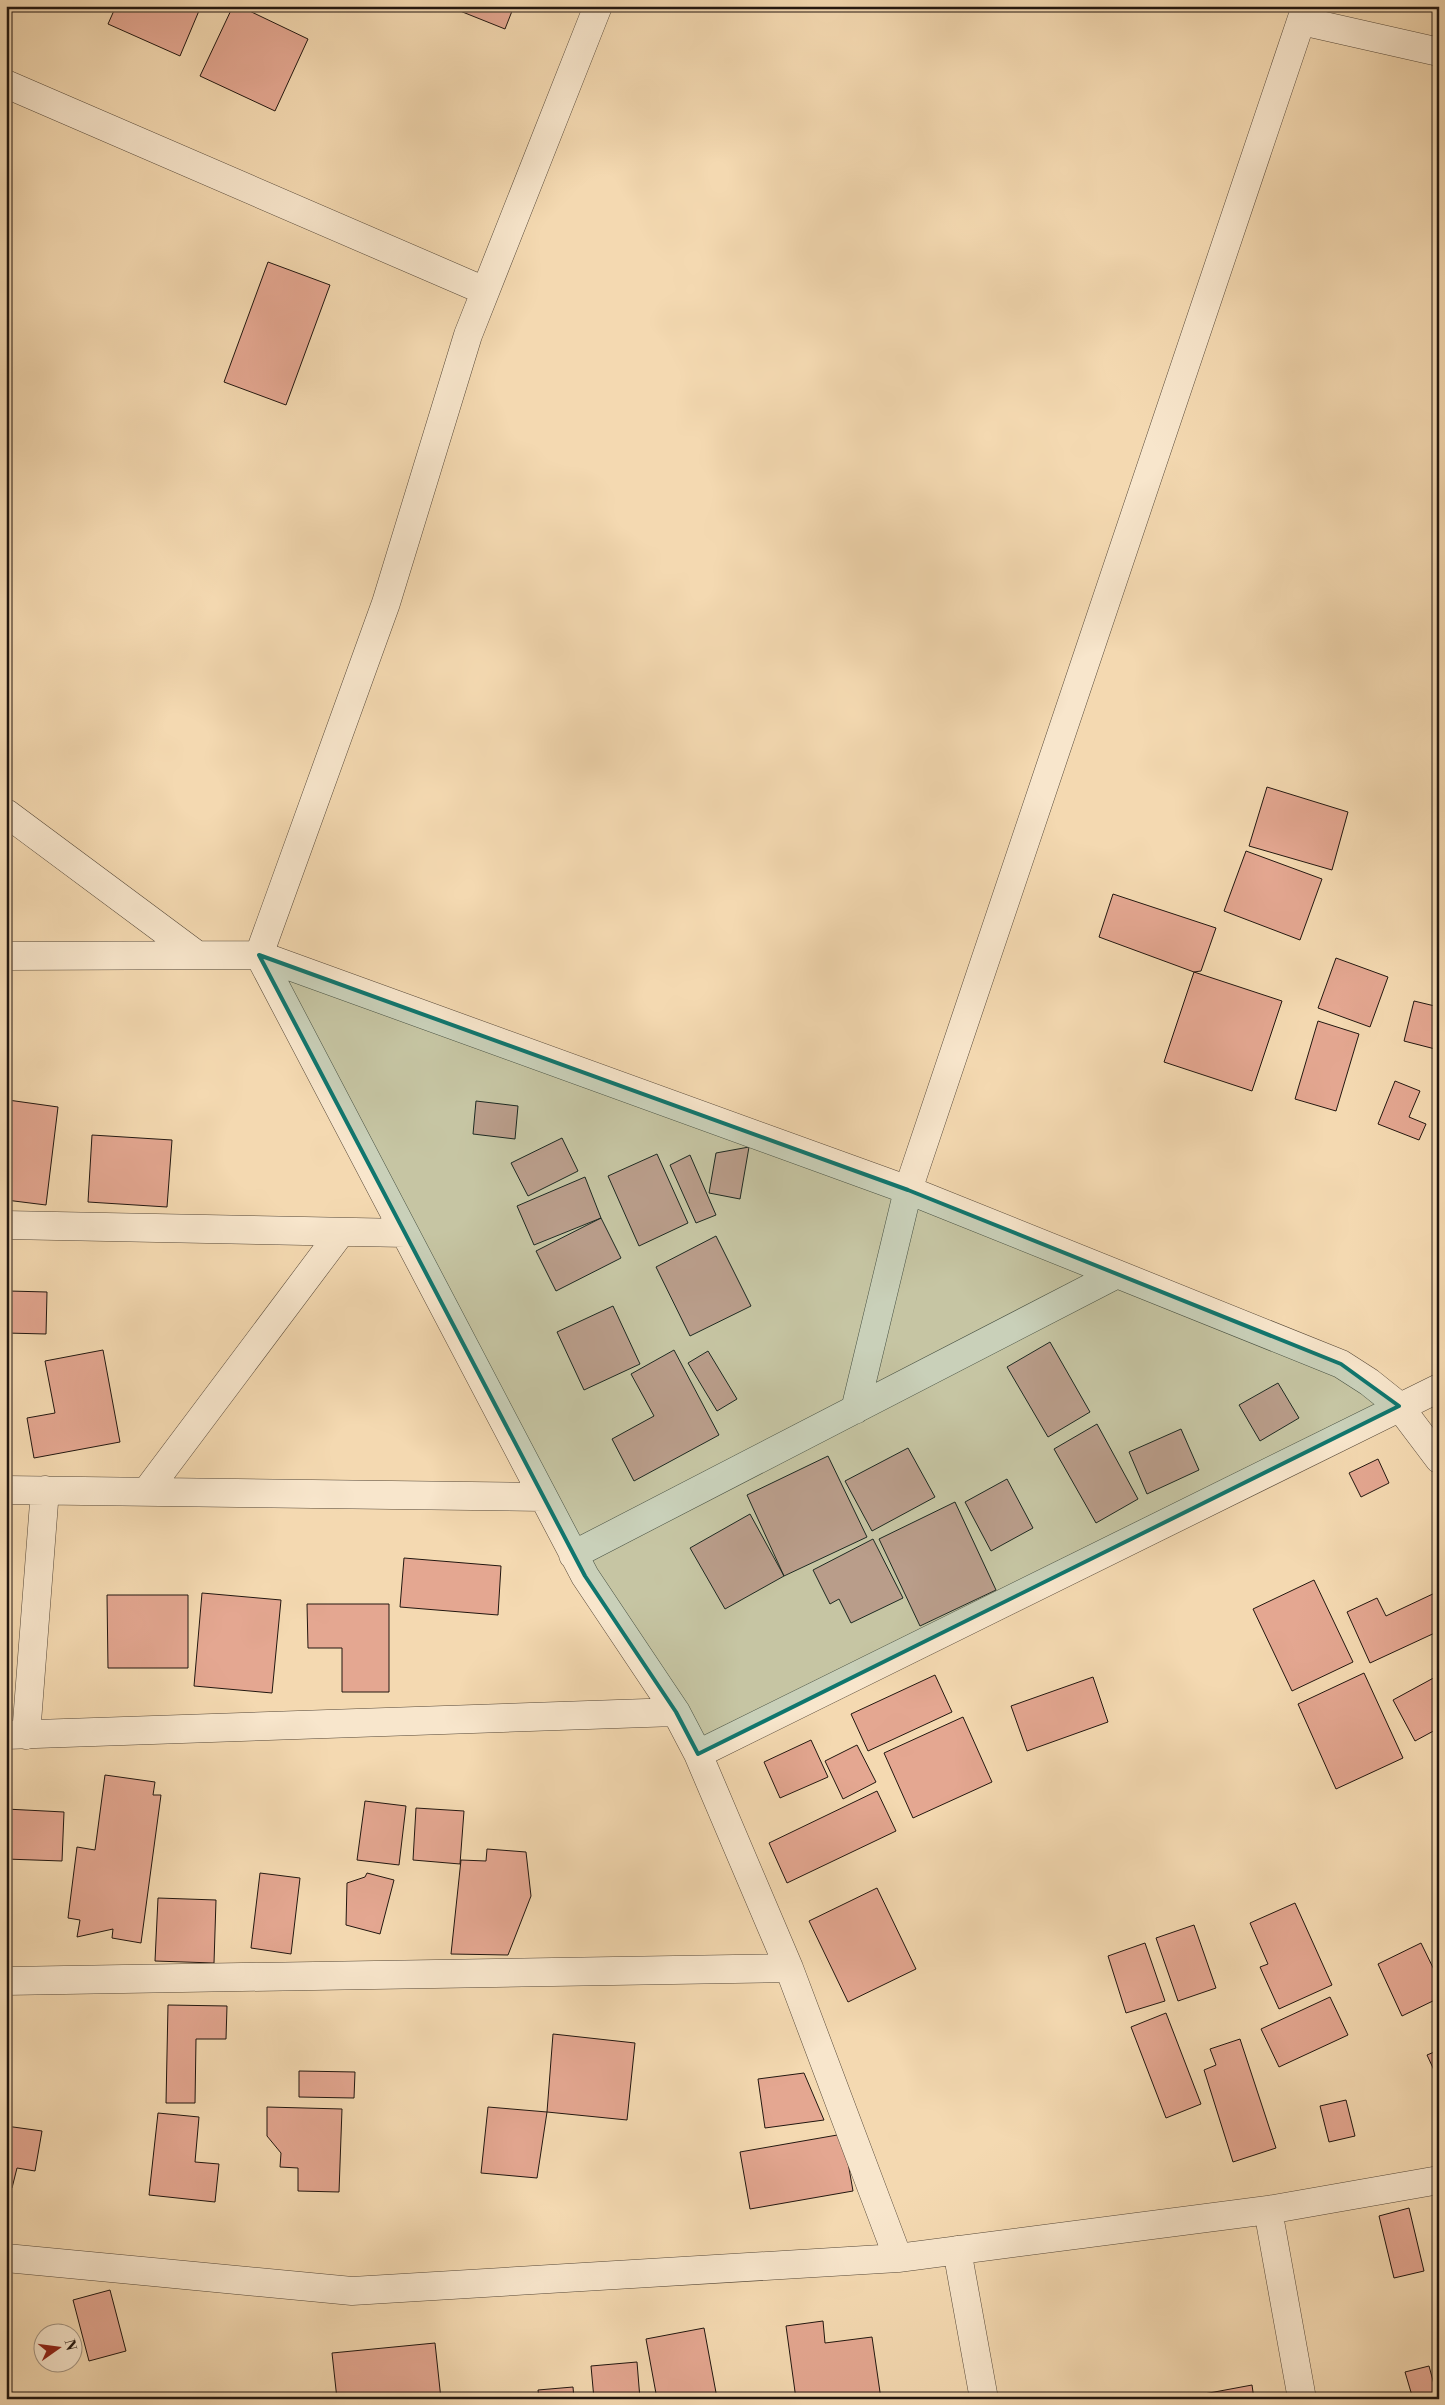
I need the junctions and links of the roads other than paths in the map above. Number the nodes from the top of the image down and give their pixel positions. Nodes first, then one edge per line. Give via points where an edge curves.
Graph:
1 (598, 6) edge
2 (1304, 13) edge
3 (1439, 52) edge
4 (6, 84) edge
5 (485, 291) junction
6 (6, 813) edge
7 (197, 955) junction
8 (259, 955) junction
9 (6, 956) edge
10 (908, 1190) junction
11 (6, 1225) edge
12 (341, 1232) junction
13 (405, 1233) junction
14 (1117, 1274) junction
15 (1439, 1388) edge
16 (1399, 1406) junction
17 (855, 1410) junction
18 (1439, 1459) edge
19 (6, 1490) edge
20 (45, 1490) junction
21 (146, 1492) junction
22 (543, 1498) junction
23 (574, 1555) junction
24 (676, 1712) junction
25 (16, 1735) edge
26 (698, 1754) junction
27 (789, 1968) junction
28 (6, 1981) edge
29 (1439, 2180) edge
30 (1268, 2210) junction
31 (958, 2250) junction
32 (6, 2258) edge
33 (898, 2258) junction
34 (984, 2399) edge
35 (1302, 2399) edge

1 - 5 street
2 - 3 street
2 - 10 street
4 - 5 street
5 - 8 street via 468,335 386,603
6 - 7 street
7 - 8 street
7 - 9 street
8 - 10 street
8 - 13 street
10 - 14 street
10 - 17 street
11 - 12 street
12 - 13 street
12 - 21 street
13 - 22 street
14 - 16 street via 1341,1364
14 - 17 street
15 - 16 street
16 - 18 street
16 - 26 street
17 - 23 street
19 - 20 street
20 - 21 street
20 - 25 street
21 - 22 street
22 - 23 street
23 - 24 street via 584,1576
24 - 25 street
24 - 26 street
26 - 27 street
27 - 28 street
27 - 33 street
29 - 30 street
30 - 31 street
30 - 35 street
31 - 33 street
31 - 34 street
32 - 33 street via 352,2291

